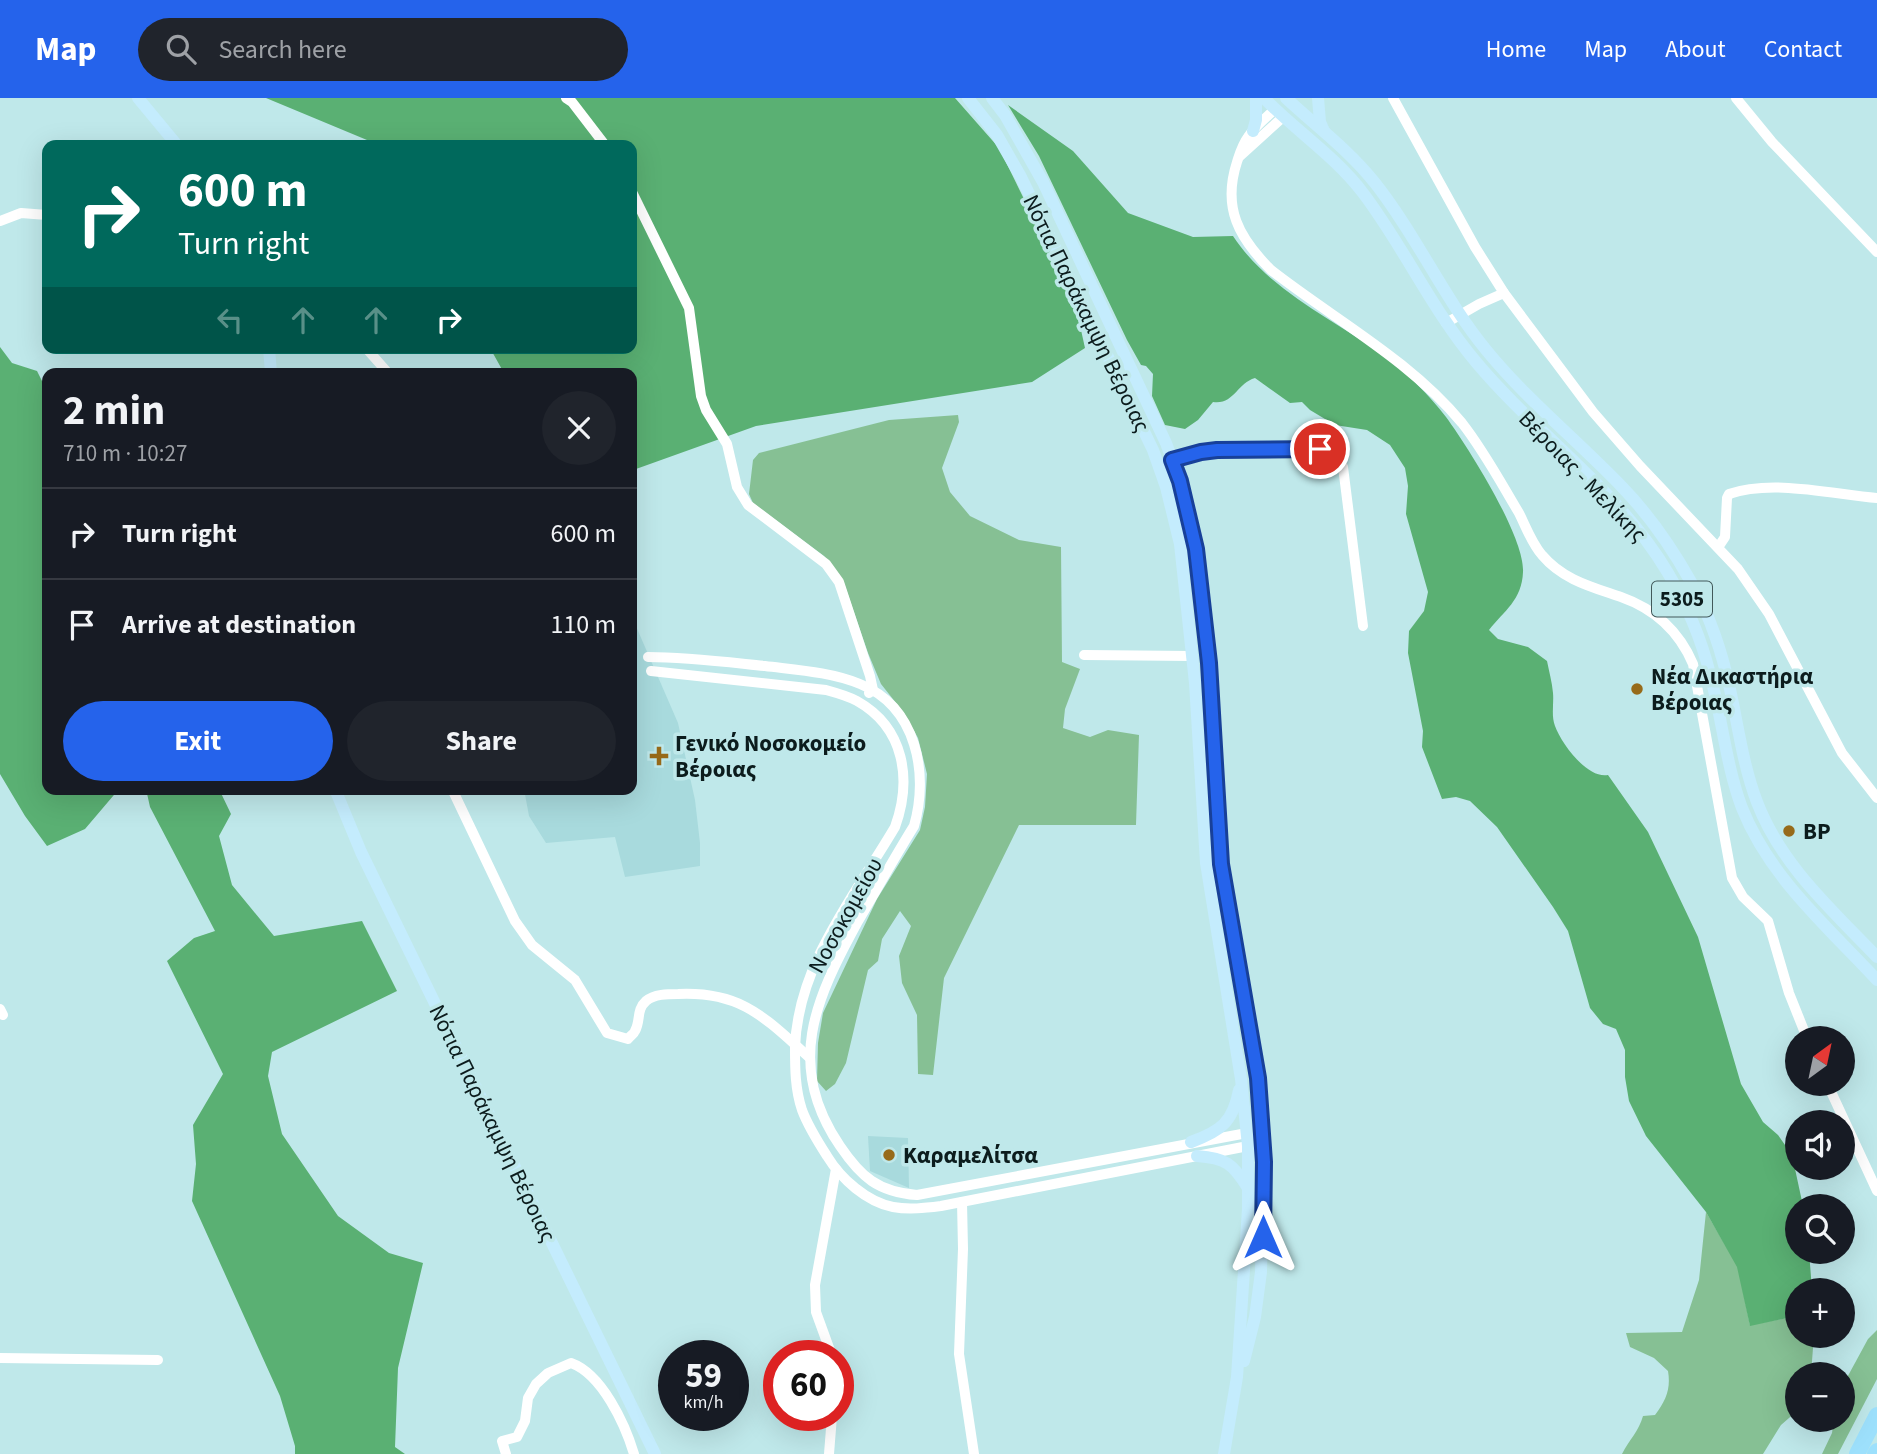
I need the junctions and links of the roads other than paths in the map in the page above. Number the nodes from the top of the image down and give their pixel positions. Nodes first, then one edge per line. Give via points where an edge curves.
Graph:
1 (138, 98) edge
2 (566, 98) edge
3 (968, 98) edge
4 (992, 98) edge
5 (1255, 98) edge
6 (1264, 98) edge
7 (1318, 98) edge
8 (1393, 98) edge
9 (1736, 98) edge
10 (1291, 100) edge
11 (1279, 113) junction
12 (1253, 131) junction
13 (1324, 131) junction
14 (173, 140) edge
15 (602, 140) edge
16 (1238, 158) junction
17 (637, 202) edge
18 (42, 215) edge
19 (0, 221) edge
20 (1877, 252) edge
21 (1504, 293) junction
22 (1459, 315) junction
23 (1446, 323) junction
24 (371, 354) edge
25 (384, 368) edge
26 (1172, 460) junction
27 (1877, 498) edge
28 (1719, 547) junction
29 (1363, 626) dead end
30 (1084, 655) dead end
31 (1192, 656) junction
32 (648, 657) dead end
33 (651, 671) dead end
34 (873, 690) junction
35 (858, 701) junction
36 (337, 795) edge
37 (455, 795) edge
38 (1877, 798) edge
39 (1877, 957) edge
40 (1877, 980) edge
41 (1802, 1026) edge
42 (795, 1045) junction
43 (810, 1058) junction
44 (1241, 1079) junction
45 (1833, 1096) edge
46 (1248, 1139) junction
47 (1263, 1141) junction
48 (1191, 1142) junction
49 (1197, 1156) junction
50 (836, 1169) junction
51 (1248, 1188) junction
52 (1877, 1191) edge
53 (962, 1202) junction
54 (826, 1340) edge
55 (0, 1358) edge
56 (158, 1360) dead end
57 (1237, 1377) junction
58 (1877, 1415) edge
59 (830, 1431) edge
60 (506, 1454) edge
61 (634, 1454) edge
62 (655, 1454) edge
63 (828, 1454) edge
64 (974, 1454) edge
65 (1224, 1454) edge
66 (1857, 1454) edge

1 - 14 main road
2 - 15 street
3 - 31 main road, Νότια Παράκαμψη Βέροιας via 1021,177 1153,450 1180,544
4 - 26 main road, Νότια Παράκαμψη Βέροιας via 1043,182
5 - 12 main road
6 - 11 main road, 5305
7 - 13 main road
8 - 21 street
9 - 20 street
10 - 11 main road
10 - 13 main road, Βέροιας - Μελίκης / 5305
11 - 12 street
11 - 16 street
11 - 23 main road, Βέροιας - Μελίκης / 5305 via 1337,163 1362,192
12 - 16 street
13 - 22 main road, Βέροιας - Μελίκης / 5305 via 1385,197
16 - 41 street via 1230,189 1232,205 1240,230 1256,255 1426,384 1447,405 1497,474 1542,555 1584,586 1650,611 1668,624 1687,651 1732,878 1743,897 1768,921
17 - 34 street via 689,308 701,396 727,444 737,487 748,505 826,564 839,582
18 - 19 street via 21,213
21 - 22 street
21 - 28 street via 1593,412
22 - 23 street
22 - 39 main road, Βέροιας - Μελίκης / 5305 via 1519,387 1624,489 1666,541 1713,630 1763,816 1794,868
23 - 40 main road, Βέροιας - Μελίκης / 5305 via 1516,407 1604,491 1654,550 1699,635 1749,824 1781,877
24 - 25 street
26 - 29 street via 1217,450 1311,449 1328,451 1337,458 1343,467
26 - 47 main road, Νότια Παράκαμψη Βέροιας via 1196,549 1209,663 1221,864 1258,1078
27 - 28 street via 1791,489 1737,491 1727,498 1725,537
28 - 38 street via 1769,614 1842,753
30 - 31 street
31 - 44 main road, Νότια Παράκαμψη Βέροιας via 1206,863
32 - 34 street, Νοσοκομείου via 799,671 838,677
33 - 35 street, Νοσοκομείου via 826,690
34 - 35 street
34 - 43 street, Νοσοκομείου via 905,721 913,738 921,774 919,806 914,826 832,968 819,1002
35 - 42 street, Νοσοκομείου via 881,722 901,754 905,774 900,813 820,953 800,1006
36 - 62 main road, Νότια Παράκαμψη Βέροιας via 361,852
37 - 42 street via 515,921 532,945 575,980 607,1033 628,1039 648,1000 663,994 695,993 728,998 753,1009
42 - 43 street
42 - 50 street, Νοσοκομείου via 802,1109
43 - 48 street, Νοσοκομείου via 817,1106 828,1128 854,1166 898,1194 917,1195
44 - 46 main road, Νότια Παράκαμψη Βέροιας
44 - 48 main road via 1229,1120 1212,1134
45 - 52 street
46 - 47 main road
46 - 48 street, Νοσοκομείου
46 - 49 street, Νοσοκομείου
46 - 51 main road, Νότια Παράκαμψη Βέροιας
47 - 57 main road, Νότια Παράκαμψη Βέροιας via 1261,1272 1255,1317
49 - 51 main road via 1226,1161
49 - 53 street, Νοσοκομείου
50 - 53 street, Νοσοκομείου via 874,1200 893,1207 915,1209
50 - 54 street via 815,1285 816,1312
51 - 57 main road, Νότια Παράκαμψη Βέροιας
53 - 64 street via 959,1354
55 - 56 street
57 - 65 main road, Νότια Παράκαμψη Βέροιας
58 - 66 highway
59 - 63 street
60 - 61 street via 502,1441 517,1437 536,1384 571,1363 596,1381 624,1424

